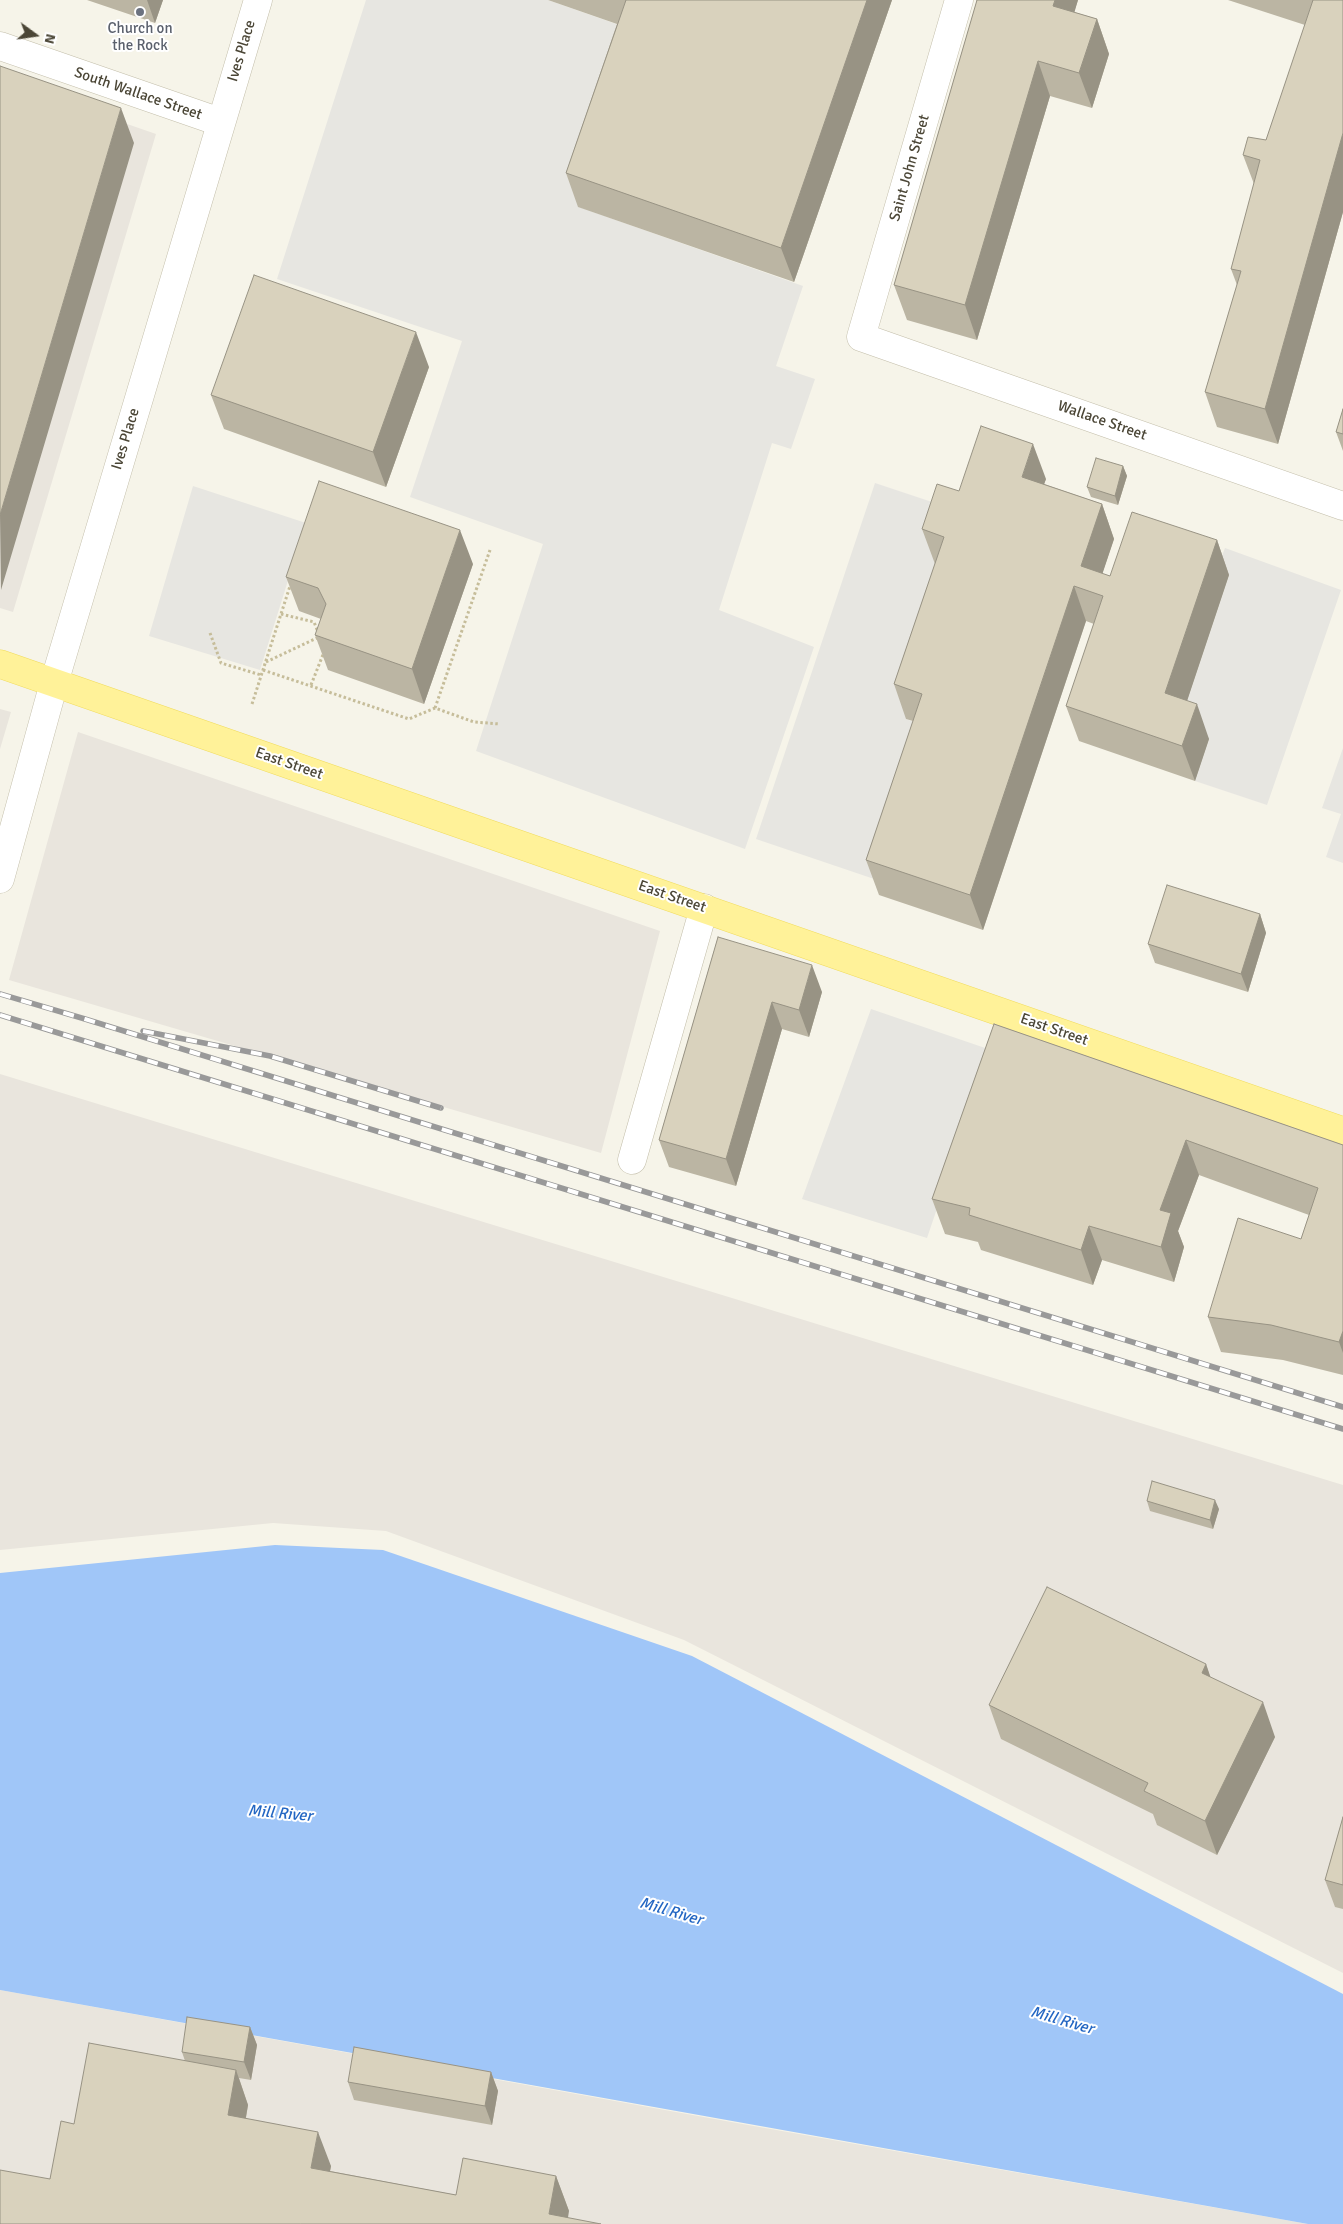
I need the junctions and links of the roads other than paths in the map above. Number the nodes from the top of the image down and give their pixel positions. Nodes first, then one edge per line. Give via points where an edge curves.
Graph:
1 (258, 0) edge
2 (959, 0) edge
3 (0, 46) edge
4 (220, 122) junction
5 (861, 337) joint
6 (1343, 506) edge
7 (0, 664) edge
8 (54, 682) junction
9 (0, 879) edge
10 (704, 908) junction
11 (1343, 1131) edge
12 (632, 1160) dead end

1 - 4 street, Ives Place
2 - 5 street, Saint John Street
3 - 4 street, South Wallace Street
4 - 8 street, Ives Place
5 - 6 street, Wallace Street
7 - 8 main road, East Street
8 - 9 street, Ives Place
8 - 10 main road, East Street
10 - 11 main road, East Street
10 - 12 street

